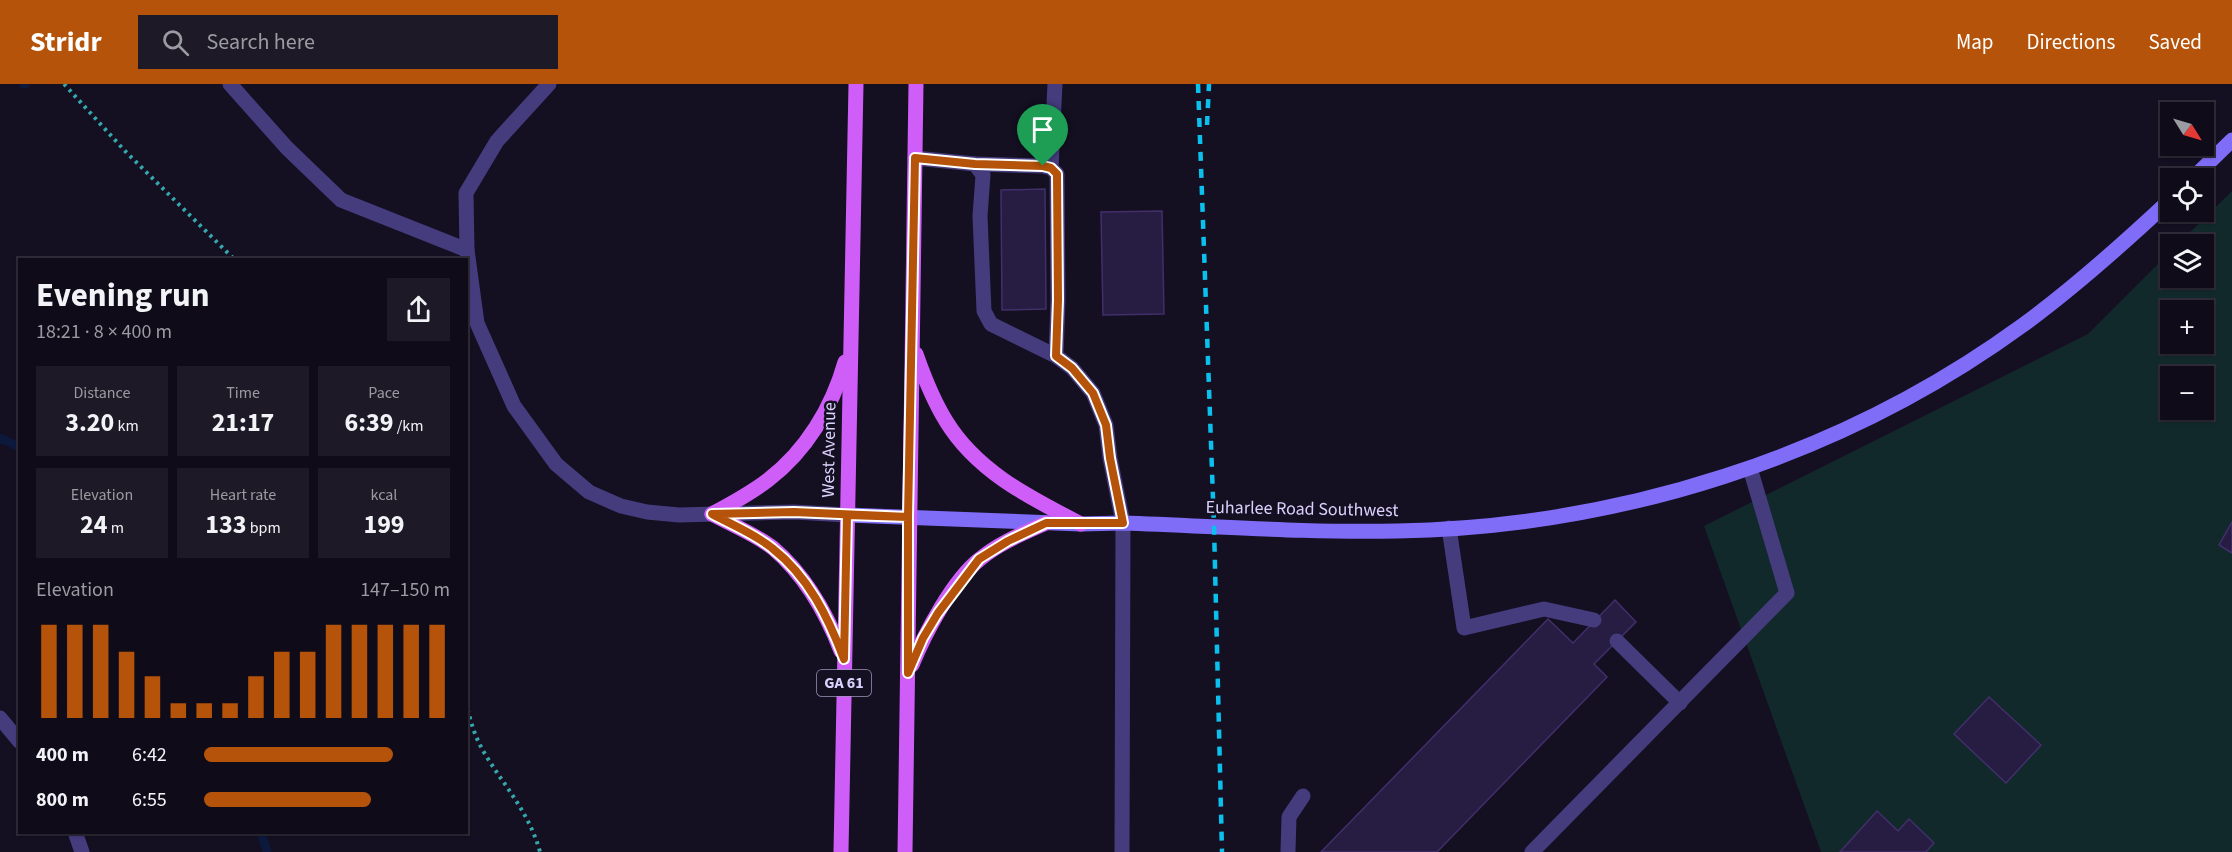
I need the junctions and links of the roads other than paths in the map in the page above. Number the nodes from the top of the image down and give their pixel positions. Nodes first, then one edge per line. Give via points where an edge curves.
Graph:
1 (230, 84) edge
2 (549, 84) edge
3 (856, 84) edge
4 (916, 84) edge
5 (1054, 84) edge
6 (2232, 140) edge
7 (915, 158) junction
8 (975, 164) junction
9 (1051, 168) junction
10 (2203, 168) edge
11 (2160, 209) edge
12 (466, 250) junction
13 (467, 258) edge
14 (468, 263) edge
15 (850, 342) junction
16 (913, 346) junction
17 (1056, 356) junction
18 (1750, 468) junction
19 (712, 514) junction
20 (847, 515) junction
21 (908, 517) junction
22 (1046, 523) junction
23 (1123, 523) junction
24 (1081, 524) junction
25 (1449, 528) junction
26 (1594, 620) dead end
27 (1617, 641) dead end
28 (844, 659) junction
29 (908, 673) junction
30 (1680, 703) junction
31 (0, 718) edge
32 (18, 740) edge
33 (1303, 796) dead end
34 (76, 834) edge
35 (82, 852) edge
36 (841, 852) edge
37 (904, 852) edge
38 (1122, 852) edge
39 (1288, 852) edge
40 (1532, 852) edge

1 - 12 street via 340,200
2 - 12 street via 497,141 466,193
3 - 15 main road, West Avenue / GA 61
4 - 7 main road
5 - 9 street
6 - 10 main road
7 - 8 street
7 - 16 main road
8 - 9 street
8 - 17 street via 983,175 980,216 984,311 991,324
9 - 17 street via 1057,174
11 - 18 main road, Euharlee Road Southwest via 2070,289 1980,353 1877,413
12 - 13 street
14 - 19 street via 477,323 514,406 556,464 589,492 621,506 679,515
15 - 19 main road via 837,388 797,453 768,480
15 - 20 main road, West Avenue / GA 61
16 - 21 main road
16 - 24 main road via 931,394 964,445 995,475
17 - 23 street via 1093,393 1106,425
18 - 25 main road, Euharlee Road Southwest via 1602,508
18 - 30 street via 1787,593
19 - 20 street
19 - 28 main road via 771,547 794,568 828,618
20 - 21 main road, Euharlee Road Southwest
20 - 28 main road, West Avenue / GA 61
21 - 22 main road, Euharlee Road Southwest
21 - 29 main road
22 - 24 main road, Euharlee Road Southwest
22 - 29 main road via 979,559 938,613
23 - 24 main road, Euharlee Road Southwest
23 - 25 main road, Euharlee Road Southwest via 1340,531
23 - 38 street
25 - 26 street via 1464,628 1544,609
27 - 30 street
28 - 36 main road, West Avenue / GA 61
29 - 37 main road
30 - 40 street
31 - 32 street
33 - 39 street via 1289,817
34 - 35 street

